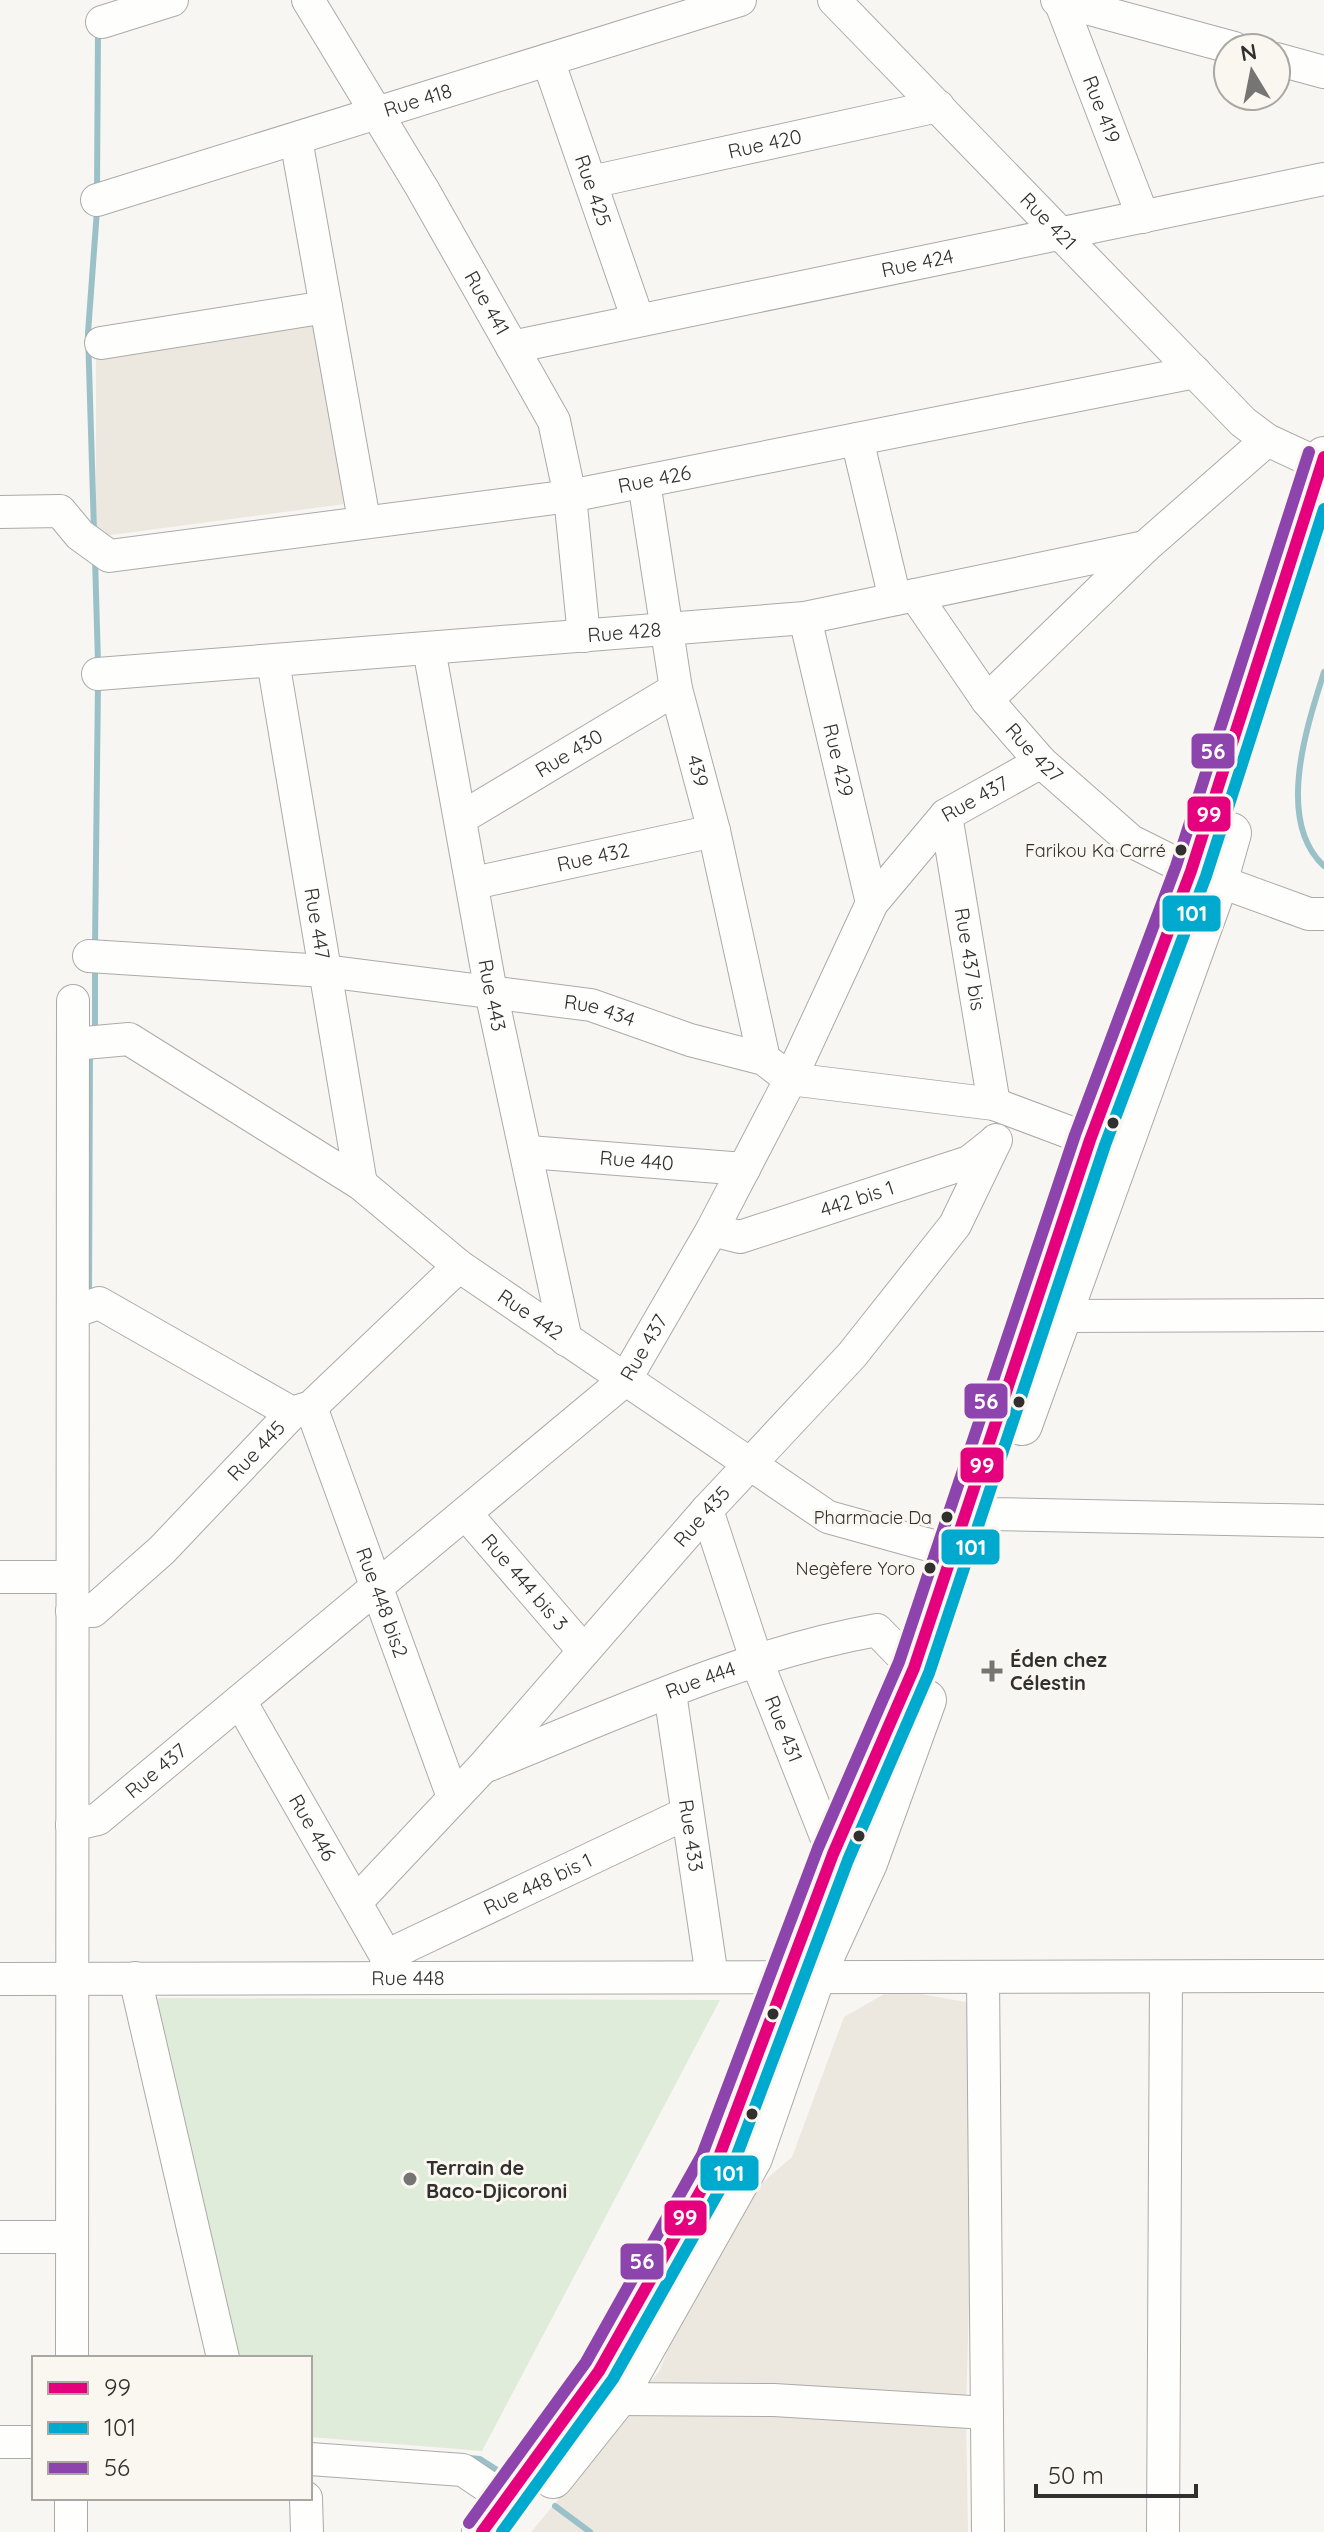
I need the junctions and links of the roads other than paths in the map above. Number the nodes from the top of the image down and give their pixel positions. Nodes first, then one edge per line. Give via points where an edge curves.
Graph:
1 (172, 0) edge
2 (308, 0) edge
3 (740, 0) edge
4 (834, 0) edge
5 (1058, 0) edge
6 (102, 22) dead end
7 (1212, 42) edge
8 (548, 60) junction
9 (1292, 63) edge
10 (1324, 72) edge
11 (938, 106) junction
12 (374, 115) junction
13 (296, 139) junction
14 (1324, 179) edge
15 (591, 182) junction
16 (97, 200) dead end
17 (1143, 217) junction
18 (1061, 234) junction
19 (326, 307) junction
20 (638, 320) junction
21 (101, 343) dead end
22 (512, 347) junction
23 (1195, 372) junction
24 (857, 439) junction
25 (1267, 440) junction
26 (1323, 461) edge
27 (644, 482) junction
28 (570, 496) junction
29 (0, 512) edge
30 (364, 520) junction
31 (1145, 547) junction
32 (1324, 547) edge
33 (905, 597) junction
34 (805, 618) junction
35 (667, 629) junction
36 (584, 636) junction
37 (429, 649) junction
38 (273, 661) junction
39 (98, 674) dead end
40 (676, 689) junction
41 (987, 700) junction
42 (1041, 762) junction
43 (946, 815) junction
44 (461, 818) junction
45 (714, 831) junction
46 (1204, 874) junction
47 (474, 883) junction
48 (872, 903) junction
49 (1324, 914) edge
50 (89, 956) dead end
51 (325, 971) junction
52 (491, 992) junction
53 (73, 1001) dead end
54 (73, 1044) junction
55 (764, 1059) junction
56 (790, 1079) junction
57 (1009, 1110) junction
58 (996, 1140) junction
59 (1090, 1140) junction
60 (529, 1152) junction
61 (744, 1169) junction
62 (361, 1184) junction
63 (712, 1230) junction
64 (459, 1266) junction
65 (73, 1312) junction
66 (1324, 1315) edge
67 (1061, 1316) junction
68 (566, 1340) junction
69 (625, 1380) junction
70 (302, 1410) junction
71 (753, 1464) junction
72 (707, 1510) junction
73 (977, 1511) junction
74 (466, 1514) junction
75 (1324, 1521) edge
76 (951, 1551) junction
77 (0, 1577) edge
78 (72, 1577) junction
79 (377, 1587) junction
80 (82, 1611) junction
81 (584, 1651) junction
82 (756, 1659) junction
83 (914, 1668) junction
84 (670, 1693) junction
85 (240, 1701) junction
86 (483, 1767) junction
87 (453, 1797) junction
88 (687, 1813) junction
89 (84, 1822) junction
90 (833, 1854) junction
91 (356, 1902) junction
92 (387, 1966) junction
93 (801, 1976) junction
94 (1324, 1976) edge
95 (712, 1977) junction
96 (1166, 1977) junction
97 (135, 1978) junction
98 (983, 1978) junction
99 (0, 1979) edge
100 (72, 1979) junction
101 (0, 2237) edge
102 (72, 2237) junction
103 (72, 2356) edge
104 (223, 2356) edge
105 (616, 2399) junction
106 (987, 2413) junction
107 (0, 2442) edge
108 (32, 2442) edge
109 (312, 2459) edge
110 (71, 2500) edge
111 (306, 2500) edge
112 (509, 2515) edge
113 (71, 2532) edge
114 (307, 2532) edge
115 (482, 2532) edge
116 (988, 2532) edge
117 (1163, 2532) edge

1 - 6 street
2 - 12 street, Rue 441
3 - 8 street, Rue 418
4 - 11 street, Rue 421
5 - 7 street
5 - 17 street, Rue 419
8 - 12 street, Rue 418
8 - 15 street, Rue 425
9 - 10 street
11 - 15 street, Rue 420
11 - 18 street, Rue 421
12 - 13 street, Rue 418
12 - 22 street, Rue 441
13 - 16 street, Rue 418
13 - 19 street
14 - 17 street, Rue 424
15 - 20 street, Rue 425
17 - 18 street, Rue 424
18 - 20 street, Rue 424
18 - 23 street, Rue 421
19 - 21 street
19 - 30 street
20 - 22 street, Rue 424
22 - 28 street, Rue 441 via 554,421
23 - 24 street, Rue 426
23 - 25 street, Rue 421
24 - 27 street, Rue 426
24 - 33 street, Rue 427
25 - 26 street, Rue 421
25 - 31 street, Rue 428
26 - 46 main road
27 - 28 street, Rue 426
27 - 35 street, 439
28 - 30 street, Rue 426
28 - 36 street, Rue 441
29 - 30 street, Rue 426 via 60,511 97,549
31 - 33 street, Rue 428
31 - 41 street, Rue 428
32 - 46 main road
33 - 34 street, Rue 428
33 - 41 street, Rue 427
34 - 35 street, Rue 428
34 - 48 street, Rue 429
35 - 36 street, Rue 428
35 - 40 street, 439
36 - 37 street, Rue 428
37 - 38 street, Rue 428
37 - 44 street, Rue 443
38 - 39 street, Rue 428
38 - 51 street, Rue 447
40 - 44 street, Rue 430
40 - 45 street, 439
41 - 42 street, Rue 427
42 - 43 street, Rue 437
42 - 46 street, Rue 427 via 1131,841
43 - 48 street, Rue 437
43 - 57 street, Rue 437 bis
44 - 47 street, Rue 443
45 - 47 street, Rue 432
45 - 55 street, 439
46 - 49 street, Rue 427 via 1309,914
46 - 59 main road
46 - 67 main road
47 - 52 street, Rue 443
48 - 56 street, Rue 437
50 - 51 street, Rue 434
51 - 52 street, Rue 434
51 - 62 street, Rue 447
52 - 55 street, Rue 434 via 591,1005
52 - 60 street, Rue 443
53 - 54 street
54 - 62 street, Rue 442 via 129,1039
54 - 65 street
55 - 56 street, Rue 434
56 - 57 street
56 - 61 street, Rue 437
57 - 58 street, Rue 435
57 - 59 street
58 - 63 street, 442 bis 1 via 969,1162 740,1237
58 - 71 street, Rue 435 via 955,1225 852,1355
59 - 73 main road
60 - 61 street, Rue 440
60 - 68 street, Rue 443
61 - 63 street, Rue 437
62 - 64 street, Rue 442
63 - 69 street, Rue 437
64 - 68 street, Rue 442
64 - 70 street, Rue 445
65 - 70 street via 99,1303
65 - 78 street
66 - 67 street
67 - 73 main road
68 - 69 street, Rue 442
69 - 71 street, Rue 442
69 - 74 street, Rue 437
70 - 79 street, Rue 448 bis2
70 - 80 street, Rue 445 via 162,1550
71 - 72 street, Rue 435
71 - 76 street, Rue 442 via 828,1517
72 - 81 street, Rue 435
72 - 82 street, Rue 431
73 - 75 street
73 - 76 main road
73 - 93 main road via 867,1863
74 - 79 street, Rue 437
74 - 81 street, Rue 444 bis 3
76 - 83 main road
77 - 78 street
78 - 80 street
79 - 85 street, Rue 437
79 - 87 street, Rue 448 bis2
80 - 89 street
81 - 86 street, Rue 435
82 - 83 street, Rue 444 via 877,1630
82 - 84 street, Rue 444
82 - 90 street, Rue 431
83 - 90 main road
84 - 86 street, Rue 444
84 - 88 street, Rue 433
85 - 89 street, Rue 437
85 - 91 street, Rue 446
86 - 87 street, Rue 435
87 - 91 street, Rue 435
88 - 92 street, Rue 448 bis 1
88 - 95 street, Rue 433
89 - 100 street
90 - 93 main road
91 - 92 street, Rue 446
92 - 95 street, Rue 448
92 - 97 street, Rue 448
93 - 95 street, Rue 448
93 - 98 street, Rue 448
93 - 105 main road via 752,2158
93 - 112 main road via 717,2162 599,2371
94 - 96 street, Rue 448
96 - 98 street, Rue 448
96 - 117 street
97 - 100 street, Rue 448
97 - 104 street
98 - 106 street
99 - 100 street, Rue 448
100 - 102 street
101 - 102 street
102 - 103 street
105 - 106 street via 774,2400
105 - 112 main road
106 - 116 street
107 - 108 street
109 - 112 street via 463,2470
110 - 113 street
111 - 114 street
112 - 115 main road

